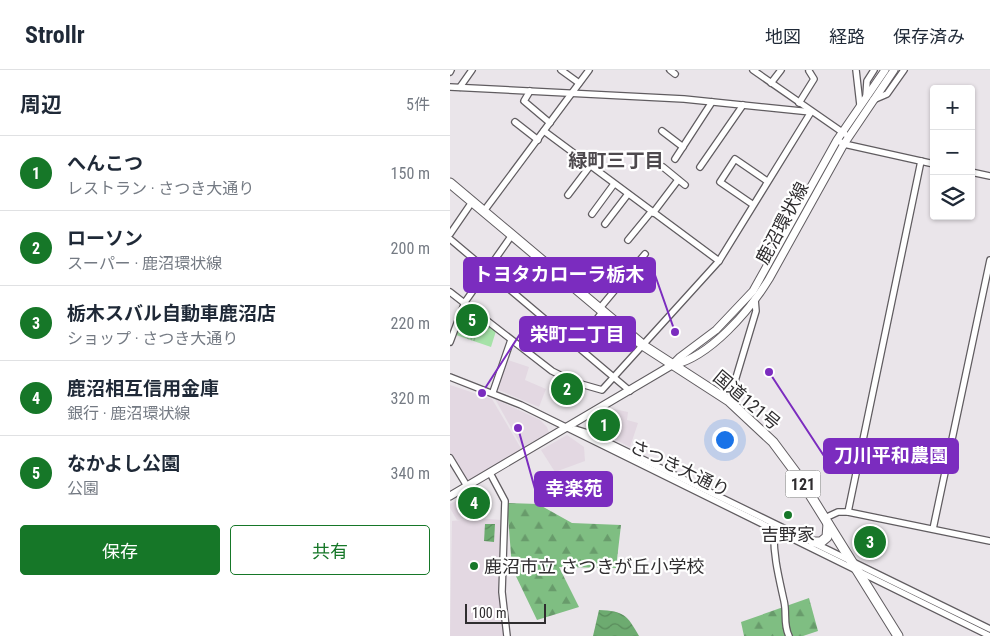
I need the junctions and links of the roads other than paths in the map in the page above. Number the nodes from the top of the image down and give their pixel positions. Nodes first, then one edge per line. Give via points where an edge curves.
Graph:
1 (472, 70) edge
2 (561, 70) edge
3 (589, 70) edge
4 (670, 70) edge
5 (753, 70) edge
6 (781, 70) edge
7 (808, 70) edge
8 (856, 70) edge
9 (874, 70) edge
10 (894, 70) edge
11 (904, 70) edge
12 (675, 74) dead end
13 (885, 74) edge
14 (579, 83) junction
15 (771, 83) junction
16 (450, 87) edge
17 (460, 87) junction
18 (530, 91) junction
19 (571, 93) junction
20 (869, 98) junction
21 (712, 102) junction
22 (799, 103) junction
23 (743, 105) junction
24 (860, 105) junction
25 (811, 112) junction
26 (516, 122) dead end
27 (550, 123) junction
28 (544, 131) junction
29 (662, 131) dead end
30 (842, 132) junction
31 (848, 136) junction
32 (538, 140) junction
33 (840, 142) junction
34 (683, 147) junction
35 (675, 160) dead end
36 (921, 161) junction
37 (930, 163) edge
38 (590, 166) junction
39 (663, 167) dead end
40 (700, 167) dead end
41 (975, 173) edge
42 (990, 176) edge
43 (678, 180) junction
44 (767, 181) junction
45 (450, 183) edge
46 (614, 184) junction
47 (685, 185) dead end
48 (628, 194) junction
49 (568, 195) dead end
50 (472, 202) junction
51 (752, 204) junction
52 (484, 211) junction
53 (652, 213) junction
54 (592, 214) dead end
55 (605, 224) dead end
56 (451, 230) edge
57 (512, 236) junction
58 (450, 239) edge
59 (628, 240) dead end
60 (645, 254) dead end
61 (990, 260) edge
62 (719, 261) junction
63 (488, 269) junction
64 (450, 292) edge
65 (755, 299) junction
66 (465, 302) junction
67 (601, 310) junction
68 (452, 332) edge
69 (511, 340) junction
70 (450, 342) edge
71 (644, 346) junction
72 (576, 347) junction
73 (672, 365) junction
74 (450, 377) edge
75 (614, 377) junction
76 (630, 391) junction
77 (493, 392) junction
78 (729, 401) junction
79 (566, 427) junction
80 (450, 458) edge
81 (490, 473) junction
82 (467, 486) junction
83 (450, 496) edge
84 (848, 512) junction
85 (827, 521) junction
86 (933, 529) junction
87 (774, 531) junction
88 (990, 541) edge
89 (813, 542) junction
90 (852, 561) junction
91 (859, 573) junction
92 (990, 629) edge
93 (507, 636) edge
94 (789, 636) edge
95 (898, 636) edge
96 (990, 636) edge

1 - 17 street
2 - 14 street
3 - 14 street
4 - 12 street
5 - 15 street
6 - 15 street
7 - 22 street via 814,79
8 - 24 street
9 - 20 street via 867,81
10 - 13 main road, 鹿沼環状線
11 - 20 street via 887,94
13 - 20 main road, 鹿沼環状線
14 - 19 street
15 - 22 street
16 - 17 street
17 - 18 street
18 - 19 street
18 - 27 street via 524,101
19 - 21 street
19 - 27 street
20 - 24 main road, 鹿沼環状線
20 - 31 main road, 鹿沼環状線
21 - 23 street
21 - 34 street
22 - 25 street
23 - 25 street
23 - 40 street
24 - 30 main road, 鹿沼環状線
25 - 30 street
25 - 44 street
26 - 32 street
27 - 28 street
28 - 32 street
28 - 38 street
29 - 34 street
30 - 31 street
30 - 33 main road, 鹿沼環状線
31 - 33 main road, 鹿沼環状線
32 - 52 street
33 - 36 street
33 - 65 main road, 鹿沼環状線 via 769,279
33 - 73 main road, 鹿沼環状線 via 752,291 716,330
34 - 35 street
36 - 37 street
36 - 84 street
38 - 46 street
38 - 49 street
39 - 43 street
41 - 42 street
43 - 47 street
43 - 53 street
44 - 51 street
44 - 51 street via 735,159 720,182
45 - 50 highway, 国道121号 / 121
46 - 48 street
46 - 54 street
48 - 53 street
48 - 55 street
50 - 52 highway, 国道121号 / 121
50 - 56 street
51 - 62 street
52 - 57 highway, 国道121号 / 121
53 - 59 street
53 - 62 street
57 - 63 street
57 - 67 highway, 国道121号 / 121
58 - 63 street
60 - 67 street
61 - 86 street
62 - 71 street
63 - 66 street
63 - 72 street
64 - 66 street
65 - 73 main road, 鹿沼環状線 via 721,336 685,362
65 - 78 street via 756,311
66 - 68 street
66 - 69 street
67 - 71 highway, 国道121号 / 121
67 - 72 street
68 - 70 street
69 - 75 street via 552,371 574,382 602,390
69 - 77 street
71 - 73 highway, 国道121号 / 121
71 - 75 street
72 - 75 street
73 - 76 main road, 鹿沼環状線
73 - 78 highway, 国道121号 / 121
74 - 77 street
75 - 76 street
76 - 79 main road, 鹿沼環状線
77 - 79 street
78 - 85 highway, 国道121号 / 121 via 786,458
79 - 81 main road, 鹿沼環状線
79 - 87 street, さつき大通り
79 - 89 street, さつき大通り via 591,434
80 - 82 street
81 - 82 main road, 鹿沼環状線
81 - 93 street via 505,501 502,592
82 - 83 main road, 鹿沼環状線
84 - 85 street via 834,513
84 - 86 street
85 - 89 highway via 827,536 821,542
85 - 90 highway, 国道121号 / 121
86 - 88 street
87 - 91 street, さつき大通り
87 - 94 street via 784,622
89 - 90 street, さつき大通り
90 - 91 highway, 国道121号 / 121
90 - 92 street, さつき大通り
91 - 95 highway, 国道121号 / 121
91 - 96 street, さつき大通り

